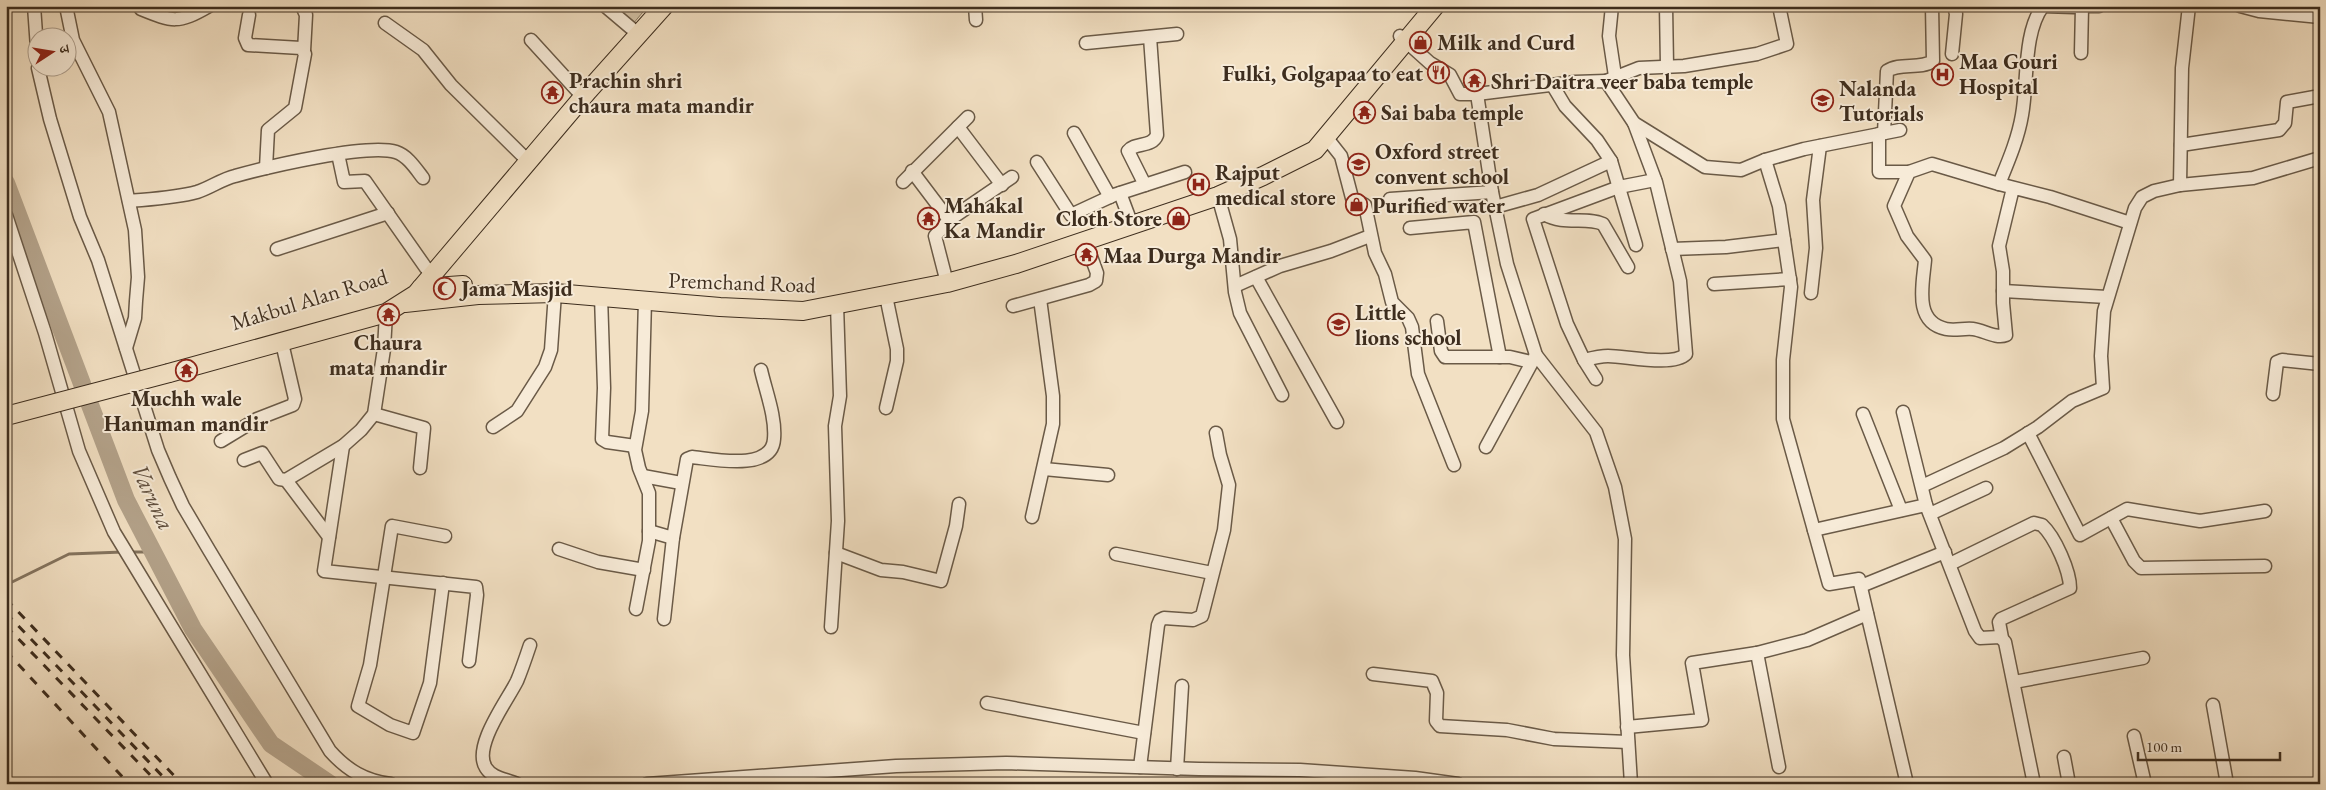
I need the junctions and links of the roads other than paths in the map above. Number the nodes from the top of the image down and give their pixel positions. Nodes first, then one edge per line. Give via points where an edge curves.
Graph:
1 (34, 6) edge
2 (66, 6) edge
3 (139, 6) edge
4 (209, 6) edge
5 (302, 6) edge
6 (605, 6) edge
7 (650, 6) edge
8 (664, 6) edge
9 (975, 6) edge
10 (1426, 6) edge
11 (1435, 6) edge
12 (1612, 6) edge
13 (1666, 6) edge
14 (1779, 6) edge
15 (1932, 6) edge
16 (1954, 6) edge
17 (2043, 6) edge
18 (2074, 6) edge
19 (2099, 6) edge
20 (2189, 6) edge
21 (2240, 6) edge
22 (2082, 7) edge
23 (249, 15) dead end
24 (2320, 16) edge
25 (976, 20) dead end
26 (385, 22) dead end
27 (36, 28) edge
28 (631, 28) junction
29 (1176, 34) dead end
30 (1150, 37) junction
31 (1402, 38) junction
32 (531, 40) dead end
33 (1086, 43) dead end
34 (304, 51) junction
35 (2081, 53) dead end
36 (1952, 54) dead end
37 (1667, 66) junction
38 (40, 78) edge
39 (1610, 79) junction
40 (1553, 86) junction
41 (580, 94) junction
42 (1478, 94) junction
43 (2320, 96) edge
44 (968, 117) dead end
45 (1634, 124) junction
46 (958, 127) junction
47 (1900, 130) dead end
48 (1074, 133) dead end
49 (1882, 133) junction
50 (1326, 137) junction
51 (2181, 145) junction
52 (1820, 146) junction
53 (338, 154) junction
54 (525, 158) junction
55 (2320, 158) edge
56 (1765, 160) junction
57 (1294, 161) junction
58 (1611, 161) junction
59 (1037, 162) dead end
60 (266, 168) junction
61 (912, 171) junction
62 (1185, 172) dead end
63 (1909, 172) junction
64 (423, 178) dead end
65 (1655, 180) junction
66 (903, 182) dead end
67 (1999, 184) junction
68 (1145, 185) junction
69 (2180, 185) junction
70 (1619, 187) junction
71 (2013, 188) junction
72 (1492, 192) junction
73 (1115, 195) junction
74 (1218, 196) junction
75 (1390, 199) dead end
76 (129, 201) junction
77 (1495, 207) junction
78 (388, 214) junction
79 (1544, 214) junction
80 (6, 215) edge
81 (949, 220) junction
82 (2130, 223) junction
83 (1132, 225) junction
84 (1410, 228) dead end
85 (1370, 236) junction
86 (1784, 240) junction
87 (1078, 243) junction
88 (1636, 245) dead end
89 (277, 249) dead end
90 (1672, 249) junction
91 (1628, 267) dead end
92 (426, 268) junction
93 (945, 275) junction
94 (1256, 277) junction
95 (1790, 279) junction
96 (1714, 284) dead end
97 (1235, 286) junction
98 (421, 288) junction
99 (2003, 290) junction
100 (555, 293) junction
101 (1811, 293) dead end
102 (601, 296) junction
103 (886, 296) junction
104 (2107, 297) junction
105 (1040, 299) junction
106 (645, 300) junction
107 (405, 303) junction
108 (837, 305) junction
109 (1013, 306) dead end
110 (386, 313) junction
111 (1437, 321) dead end
112 (282, 343) junction
113 (126, 348) junction
114 (1500, 357) junction
115 (1533, 358) junction
116 (1584, 360) junction
117 (2320, 364) edge
118 (169, 369) junction
119 (761, 370) dead end
120 (1596, 378) dead end
121 (2273, 394) dead end
122 (1282, 395) dead end
123 (6, 403) edge
124 (886, 408) dead end
125 (1903, 412) dead end
126 (374, 414) junction
127 (1863, 414) dead end
128 (6, 416) edge
129 (1337, 422) dead end
130 (493, 427) dead end
131 (1216, 433) dead end
132 (2028, 433) junction
133 (221, 441) dead end
134 (343, 446) junction
135 (635, 446) junction
136 (1486, 446) dead end
137 (244, 460) dead end
138 (1454, 465) dead end
139 (420, 468) dead end
140 (1044, 469) junction
141 (1108, 475) dead end
142 (643, 476) junction
143 (286, 480) junction
144 (682, 483) junction
145 (1922, 486) junction
146 (1986, 488) dead end
147 (959, 504) dead end
148 (1928, 509) junction
149 (1901, 510) junction
150 (2265, 511) dead end
151 (1032, 517) dead end
152 (2110, 518) junction
153 (1814, 530) junction
154 (650, 531) junction
155 (445, 536) dead end
156 (329, 537) junction
157 (673, 538) junction
158 (559, 549) dead end
159 (836, 553) junction
160 (1116, 554) dead end
161 (1948, 558) junction
162 (2265, 566) dead end
163 (644, 570) junction
164 (1212, 573) junction
165 (385, 576) junction
166 (443, 583) junction
167 (1861, 586) junction
168 (636, 609) dead end
169 (1867, 614) junction
170 (664, 619) dead end
171 (831, 627) dead end
172 (2002, 638) junction
173 (530, 645) dead end
174 (1757, 653) junction
175 (2143, 658) dead end
176 (469, 661) dead end
177 (1373, 674) dead end
178 (2014, 682) junction
179 (1182, 686) dead end
180 (987, 703) dead end
181 (2213, 705) dead end
182 (1627, 727) junction
183 (1144, 733) junction
184 (2134, 736) dead end
185 (1628, 742) junction
186 (2064, 758) dead end
187 (1140, 767) junction
188 (1779, 767) dead end
189 (1178, 769) junction
190 (1630, 783) edge
191 (267, 784) edge
192 (392, 784) edge
193 (517, 784) edge
194 (647, 784) edge
195 (1458, 784) edge
196 (1907, 784) edge
197 (2034, 784) edge
198 (2069, 784) edge
199 (2145, 784) edge
200 (2227, 784) edge

1 - 27 street
2 - 76 street via 72,40 109,112
3 - 4 street via 170,20 192,16
5 - 34 street via 306,15
6 - 28 street
7 - 28 highway, Makbul Alan Road
8 - 41 highway, Makbul Alan Road
9 - 25 street
10 - 31 highway, Premchand Road
11 - 31 highway, Premchand Road
12 - 39 street
13 - 37 street
14 - 37 street via 1787,44 1757,54
15 - 49 street via 1933,61 1887,71
16 - 36 street
17 - 18 street
17 - 67 street via 2033,23 2017,137
18 - 22 street
19 - 22 street
20 - 51 street via 2182,68
21 - 24 street
22 - 35 street
23 - 34 street via 245,38 248,45
26 - 54 street via 423,50 451,85
28 - 41 highway, Makbul Alan Road
29 - 30 street
30 - 33 street
30 - 68 street via 1157,135 1151,142 1128,151
31 - 42 street via 1430,63 1450,75 1460,94
31 - 50 highway, Premchand Road
31 - 57 highway, Premchand Road
32 - 41 street
34 - 60 street via 295,108 268,130
37 - 39 street via 1639,68
38 - 113 street via 80,218 98,260
39 - 40 street
39 - 45 street
40 - 42 street
40 - 58 street via 1565,106 1597,140
41 - 54 highway, Makbul Alan Road
42 - 72 street
43 - 51 street via 2287,102 2285,123 2279,130
44 - 46 street
45 - 56 street via 1705,167 1741,170
45 - 65 street
46 - 61 street
46 - 81 street via 1007,181
47 - 49 street
48 - 73 street
49 - 52 street
49 - 63 street via 1879,172
50 - 57 highway, Premchand Road via 1315,150
50 - 85 street via 1341,156 1352,198 1365,205
51 - 69 street
52 - 56 street
52 - 101 street via 1813,200 1816,248
53 - 60 street
53 - 64 street via 377,150 397,152
53 - 78 street via 344,182 365,181
54 - 92 highway, Makbul Alan Road
54 - 98 highway, Makbul Alan Road
55 - 69 street via 2253,178
56 - 86 street via 1779,206
57 - 74 highway, Premchand Road
58 - 70 street
58 - 77 street via 1538,195
59 - 73 street via 1071,214
60 - 76 street via 196,192
61 - 66 street
61 - 81 street
62 - 68 street
63 - 67 street via 1932,164
63 - 99 street via 1894,206 1907,236 1925,260 1922,298 1925,314 1944,329 1974,329 2004,336 2007,333
65 - 70 street
65 - 90 street
67 - 71 street
68 - 73 street
69 - 82 street via 2142,196
70 - 79 street
70 - 88 street
71 - 82 street
71 - 99 street via 2000,238
72 - 75 street
72 - 77 street
73 - 83 street
74 - 83 highway, Premchand Road
74 - 97 street via 1230,240
76 - 113 street via 138,277 135,318
77 - 115 street
78 - 89 street
78 - 92 street
79 - 91 street via 1559,220 1603,224
79 - 116 street via 1534,218 1533,224 1561,309
80 - 191 street via 79,451 99,501 114,532
81 - 93 street via 935,236
82 - 104 street
83 - 87 highway, Premchand Road
84 - 114 street via 1474,222
85 - 94 street
85 - 138 street via 1392,302 1412,327 1418,374
86 - 90 street
86 - 95 street
87 - 93 highway, Premchand Road via 1052,245
87 - 103 highway, Premchand Road via 947,284
87 - 105 street via 1097,273 1096,281
90 - 116 street via 1683,298 1685,356 1662,360 1607,356
92 - 118 highway, Makbul Alan Road via 408,289 388,302
93 - 98 highway, Premchand Road via 829,297 784,301 728,299 541,281
94 - 97 street
94 - 129 street
95 - 96 street
95 - 153 street via 1782,360 1783,419
97 - 122 street via 1245,324
98 - 107 highway, Makbul Alan Road
99 - 104 street
100 - 102 highway, Premchand Road
100 - 107 highway, Premchand Road via 478,295
100 - 130 street via 552,339 545,367 517,411
102 - 106 highway, Premchand Road
102 - 135 street via 602,439
103 - 108 highway, Premchand Road
103 - 124 street via 897,349
104 - 132 street via 2102,324 2104,386 2072,401
105 - 109 street
105 - 140 street via 1053,396 1053,424
106 - 108 highway, Premchand Road via 785,311
106 - 135 street via 642,411
107 - 110 highway, Makbul Alan Road
108 - 159 street via 840,396 835,426
110 - 112 highway, Makbul Alan Road
110 - 126 street
111 - 114 street via 1445,358
112 - 118 highway, Makbul Alan Road
112 - 133 street via 295,398 293,405 257,419
113 - 192 street via 158,450 183,506 330,751 344,766 360,776
114 - 115 street
115 - 136 street
115 - 182 street via 1596,432 1615,487 1625,539 1623,655
116 - 120 street
117 - 121 street via 2277,362
118 - 123 highway, Makbul Alan Road
118 - 128 highway, bridge
119 - 144 street via 774,432 771,450 760,457 737,462 690,457
125 - 145 street
126 - 134 street
126 - 139 street via 424,428
127 - 149 street
131 - 164 street via 1229,485 1224,530
132 - 145 street via 1975,463
132 - 152 street via 2078,534 2084,534
134 - 143 street
134 - 156 street
135 - 142 street
137 - 143 street via 262,453 280,479
140 - 141 street
140 - 151 street
142 - 144 street
142 - 154 street via 649,493
143 - 156 street
144 - 157 street
145 - 148 street
146 - 148 street
147 - 159 street via 941,581 881,570
148 - 149 street
148 - 161 street
149 - 153 street
150 - 152 street via 2200,521 2130,508
152 - 162 street via 2140,568
153 - 167 street via 1829,584 1859,579
154 - 157 street
154 - 163 street
155 - 165 street via 392,526
156 - 165 street via 324,571
157 - 170 street
158 - 163 street via 598,562
159 - 171 street
160 - 164 street
161 - 167 street
161 - 172 street via 1978,636
161 - 172 street via 2034,523 2042,525 2051,535 2070,588 2001,618
163 - 168 street
164 - 183 street via 1200,619 1160,620
165 - 166 street
165 - 166 street via 370,665 358,706 390,725 413,733 430,683
166 - 176 street via 476,587
167 - 169 street
169 - 174 street via 1807,640
169 - 196 street
172 - 178 street
173 - 193 street via 518,679 492,727 483,753 489,772
174 - 182 street via 1692,663 1702,720
174 - 188 street
175 - 178 street
177 - 185 street via 1432,681 1437,693 1436,721 1440,726 1507,730 1554,739
178 - 197 street
179 - 189 street
180 - 183 street
181 - 200 street
182 - 185 street
183 - 187 street
184 - 199 street
185 - 190 street
186 - 198 street
187 - 189 street
187 - 194 street via 972,763
189 - 195 street via 1350,772

